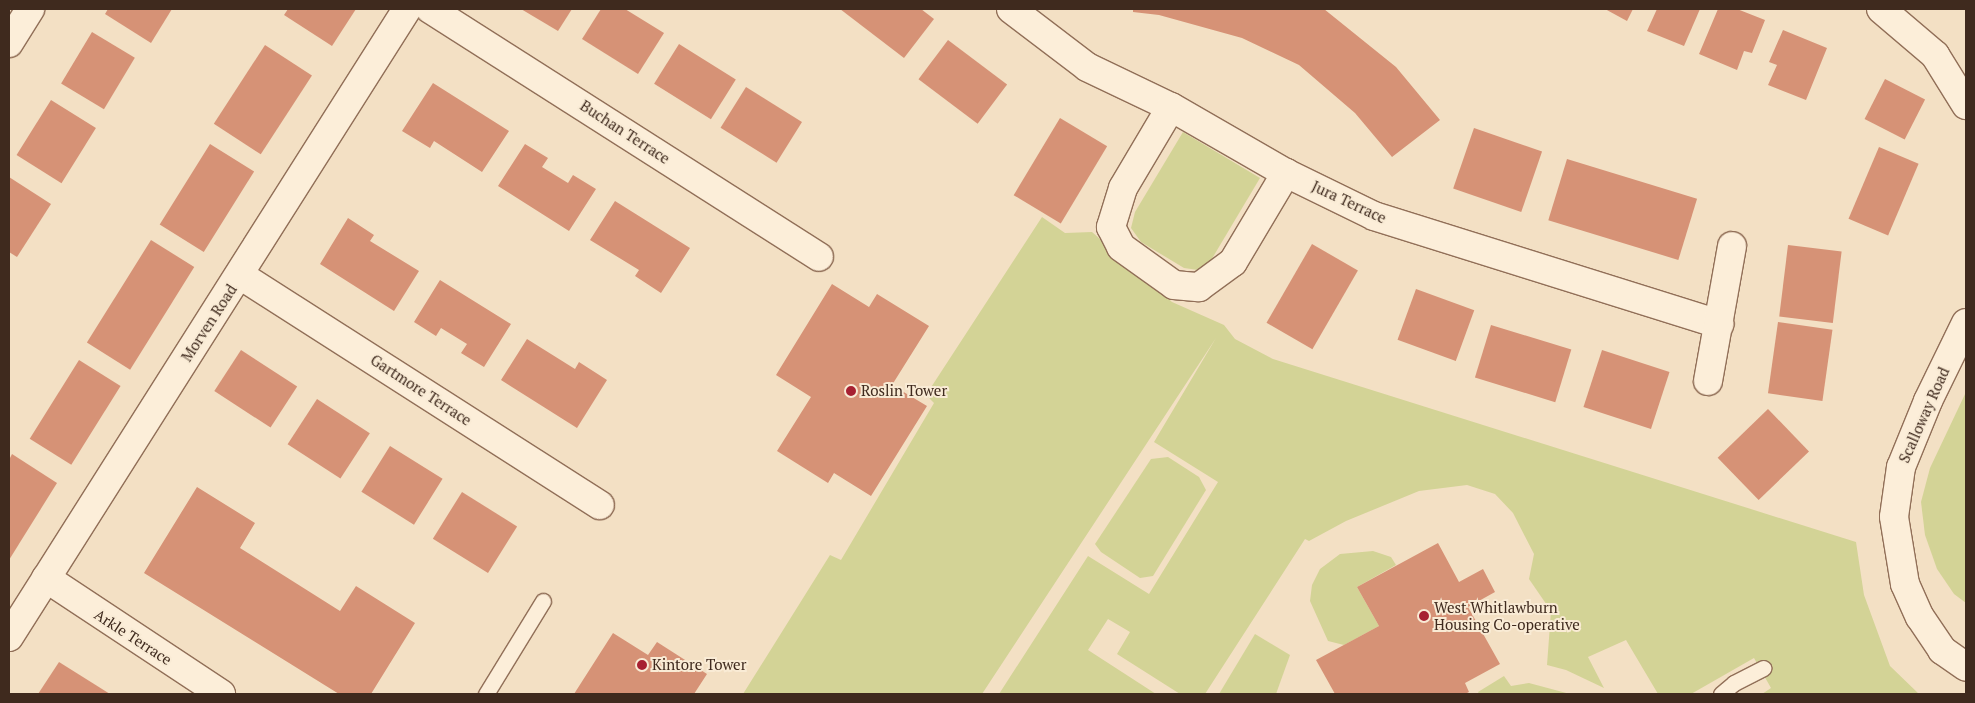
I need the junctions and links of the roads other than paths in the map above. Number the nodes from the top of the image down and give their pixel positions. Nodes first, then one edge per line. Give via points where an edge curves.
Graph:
1 (30, 9) edge
2 (407, 9) edge
3 (430, 9) edge
4 (1011, 9) edge
5 (1881, 9) edge
6 (9, 43) edge
7 (1966, 105) edge
8 (1171, 107) junction
9 (1286, 173) junction
10 (1732, 246) dead end
11 (819, 257) dead end
12 (240, 275) junction
13 (1966, 323) edge
14 (1719, 324) junction
15 (1708, 381) dead end
16 (600, 505) dead end
17 (46, 578) junction
18 (543, 602) dead end
19 (9, 637) edge
20 (1966, 667) edge
21 (1763, 668) dead end
22 (221, 694) edge
23 (486, 694) edge
24 (1721, 694) edge

1 - 6 street
2 - 12 street, Morven Road
3 - 11 street, Buchan Terrace
4 - 8 street, Jura Terrace via 1087,67
5 - 7 street via 1935,55
8 - 9 street, Jura Terrace
8 - 9 street via 1123,188 1111,227 1121,247 1174,286 1199,287 1234,262
9 - 14 street, Jura Terrace via 1374,216
10 - 14 street
12 - 16 street, Gartmore Terrace
12 - 17 street, Morven Road
13 - 20 street, Scalloway Road via 1901,467 1894,517 1905,584 1920,617 1942,650
14 - 15 street
17 - 19 street, Morven Road
17 - 22 street, Arkle Terrace
18 - 23 lane
21 - 24 lane via 1734,683

